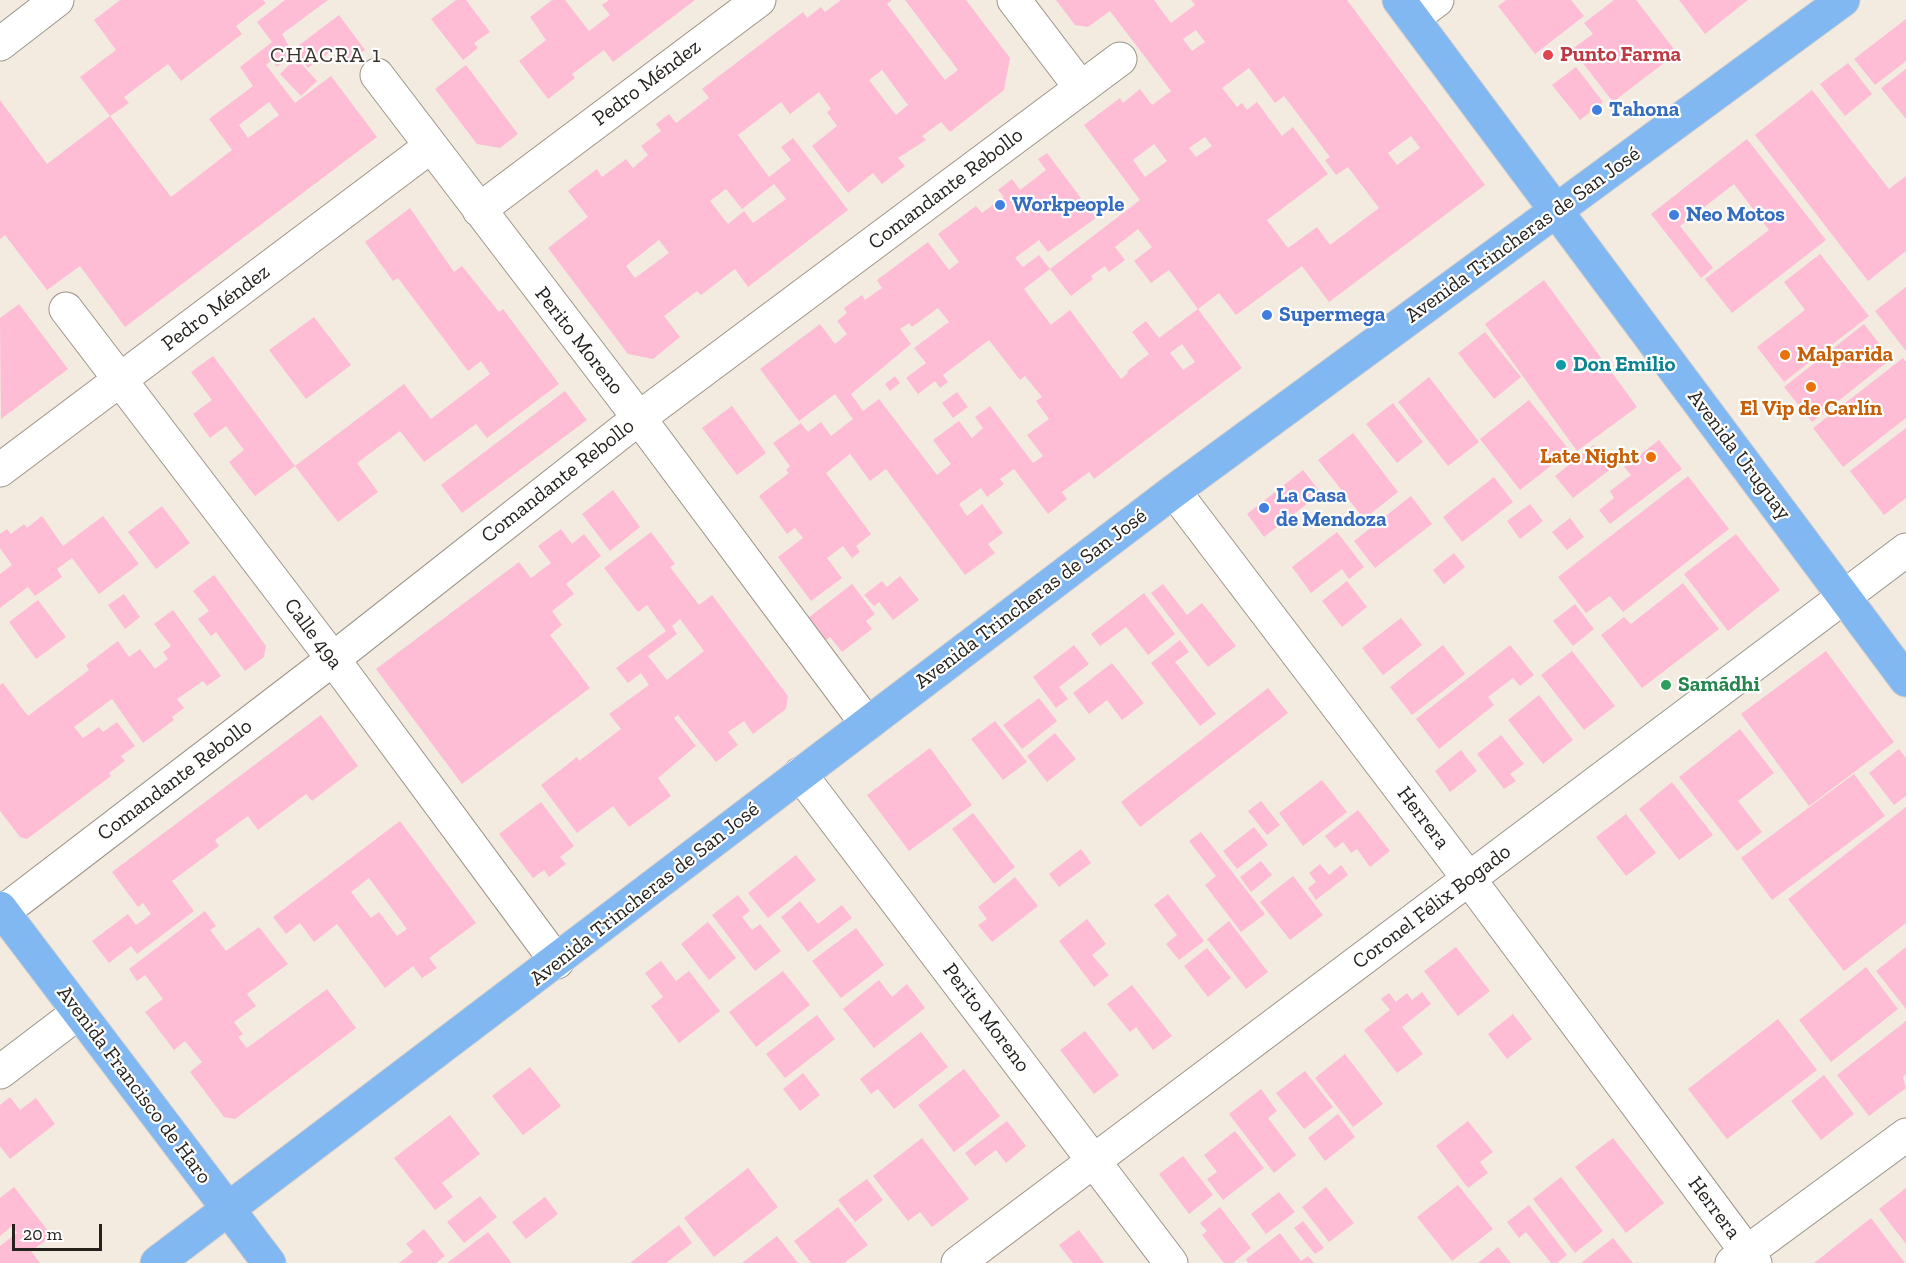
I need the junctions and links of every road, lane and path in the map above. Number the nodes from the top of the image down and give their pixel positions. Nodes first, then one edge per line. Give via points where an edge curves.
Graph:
1 (57, 0) edge
2 (1014, 0) edge
3 (1837, 2) edge
4 (747, 3) edge
5 (1416, 6) edge
6 (0, 44) edge
7 (1120, 59) dead end
8 (377, 75) dead end
9 (1081, 88) junction
10 (431, 146) junction
11 (479, 210) junction
12 (1555, 211) junction
13 (66, 309) dead end
14 (122, 379) junction
15 (639, 418) junction
16 (0, 470) edge
17 (1174, 491) junction
18 (1906, 550) edge
19 (1845, 596) junction
20 (333, 659) junction
21 (1906, 680) edge
22 (867, 724) junction
23 (801, 774) junction
24 (1469, 879) junction
25 (1, 910) edge
26 (557, 962) junction
27 (79, 1012) junction
28 (0, 1072) edge
29 (1906, 1135) edge
30 (1094, 1160) junction
31 (228, 1209) junction
32 (1744, 1259) edge
33 (157, 1263) edge
34 (269, 1263) edge
35 (958, 1263) edge
36 (1171, 1263) edge

1 - 6 street
2 - 9 street
3 - 12 main road, Avenida Trincheras de San José
4 - 11 street, Pedro Méndez
5 - 12 main road, Avenida Uruguay
7 - 9 street, Comandante Rebollo
8 - 10 street, Perito Moreno
9 - 15 street, Comandante Rebollo
10 - 11 street, Perito Moreno
10 - 14 street, Pedro Méndez
11 - 15 street, Perito Moreno
12 - 17 main road, Avenida Trincheras de San José
12 - 19 main road, Avenida Uruguay
13 - 14 street, Calle 49a
14 - 16 street, Pedro Méndez
14 - 20 street, Calle 49a
15 - 20 street, Comandante Rebollo
15 - 22 street, Perito Moreno
17 - 22 main road, Avenida Trincheras de San José
17 - 24 street, Herrera
18 - 19 street, Coronel Félix Bogado
19 - 21 main road, Avenida Uruguay
19 - 24 street, Coronel Félix Bogado
20 - 25 street, Comandante Rebollo
20 - 26 street, Calle 49a
22 - 23 main road, Avenida Trincheras de San José
23 - 26 main road, Avenida Trincheras de San José
23 - 30 street, Perito Moreno
24 - 30 street, Coronel Félix Bogado
24 - 32 street, Herrera
25 - 27 main road, Avenida Francisco de Haro
26 - 31 main road, Avenida Trincheras de San José
27 - 28 street
27 - 31 main road, Avenida Francisco de Haro
29 - 32 street
30 - 35 street, Coronel Félix Bogado
30 - 36 street, Perito Moreno
31 - 33 main road, Avenida Trincheras de San José
31 - 34 main road, Avenida Francisco de Haro

